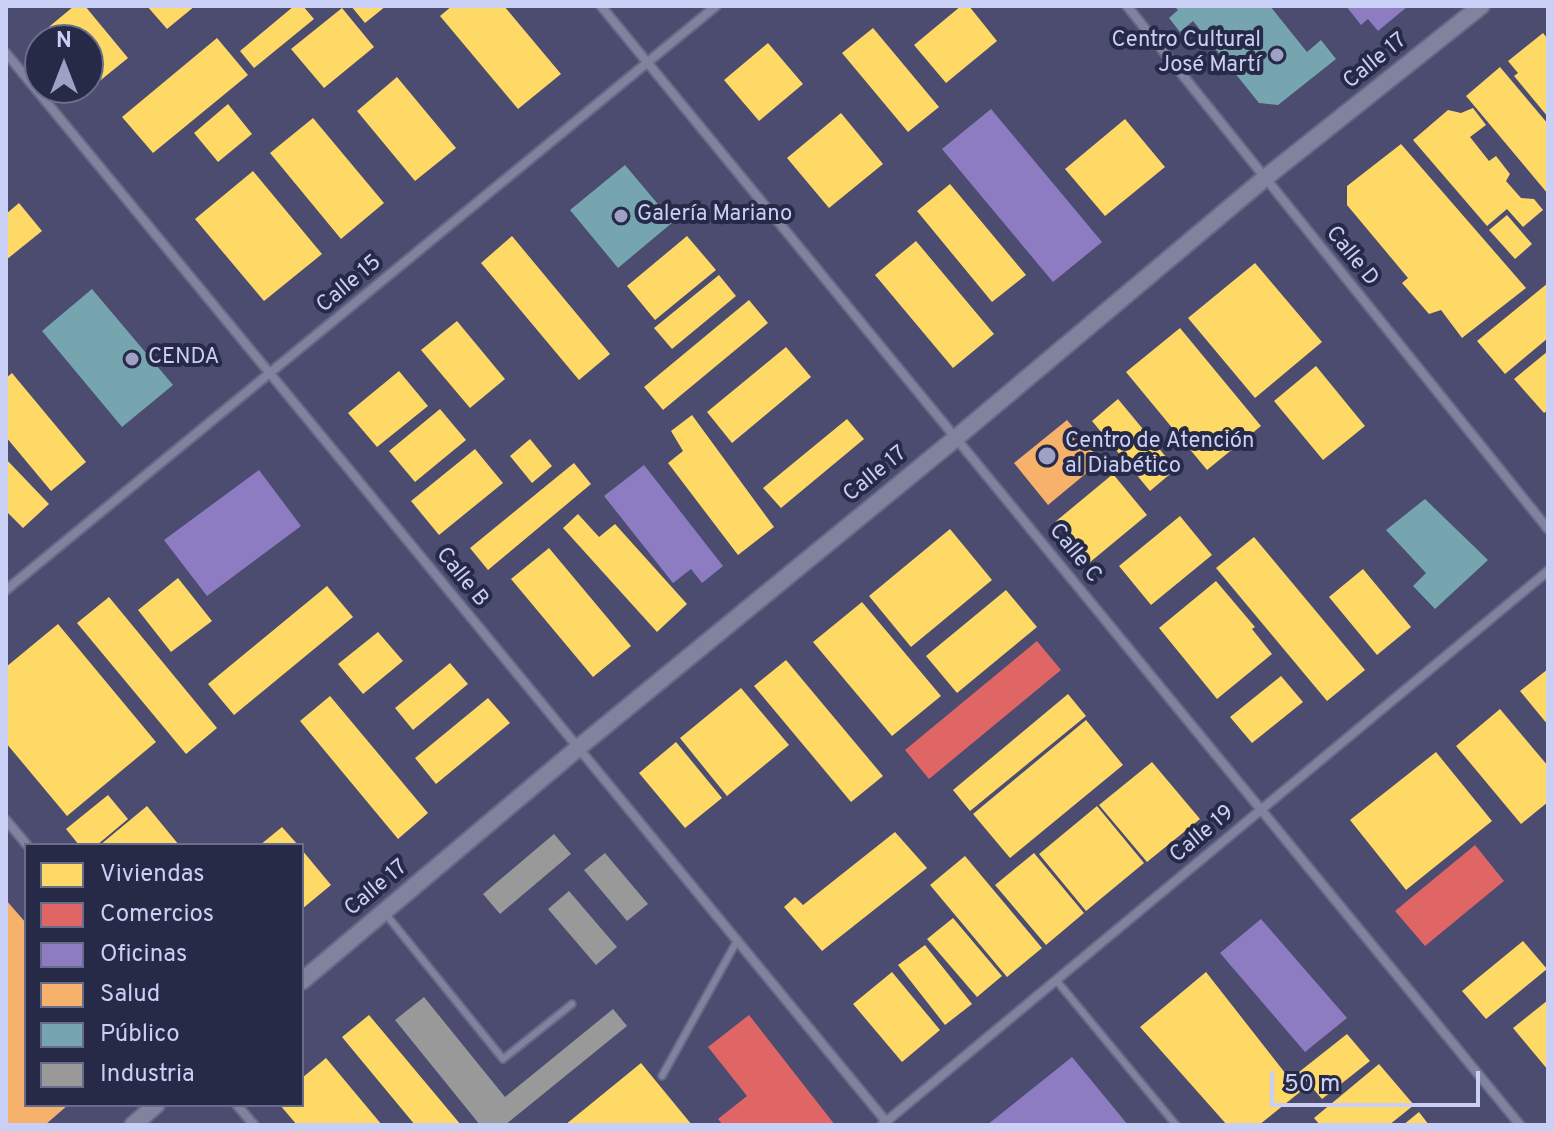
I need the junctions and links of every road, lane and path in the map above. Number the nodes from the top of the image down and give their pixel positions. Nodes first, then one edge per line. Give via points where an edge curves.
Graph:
1 (601, 6) edge
2 (716, 6) edge
3 (1127, 6) edge
4 (1481, 6) edge
5 (6, 53) edge
6 (647, 63) junction
7 (1265, 178) junction
8 (271, 374) junction
9 (956, 438) junction
10 (1548, 529) edge
11 (1548, 571) edge
12 (6, 590) edge
13 (578, 748) junction
14 (1261, 810) junction
15 (6, 820) edge
16 (25, 843) edge
17 (384, 912) junction
18 (737, 941) junction
19 (304, 979) edge
20 (1056, 980) junction
21 (572, 1004) dead end
22 (662, 1076) dead end
23 (154, 1107) edge
24 (239, 1107) edge
25 (886, 1124) edge
26 (133, 1125) edge
27 (254, 1125) edge
28 (1176, 1125) edge
29 (1520, 1125) edge

1 - 6 street, Calle C
2 - 6 street, Calle 15
3 - 7 street, Calle D
4 - 7 street, Calle 17
5 - 8 street, Calle B
6 - 8 street, Calle 15
6 - 9 street, Calle C
7 - 9 street, Calle 17
7 - 10 street, Calle D
8 - 12 street, Calle 15
8 - 13 street, Calle B
9 - 13 street, Calle 17
9 - 14 street, Calle C
11 - 14 street, Calle 19
13 - 17 street, Calle 17
13 - 18 street, Calle B
14 - 20 street, Calle 19
14 - 29 street, Calle C
15 - 16 street
17 - 19 street, Calle 17
17 - 21 lane via 503,1059
18 - 22 lane
18 - 25 street, Calle B
20 - 25 street, Calle 19
20 - 28 lane
23 - 26 street
24 - 27 street

